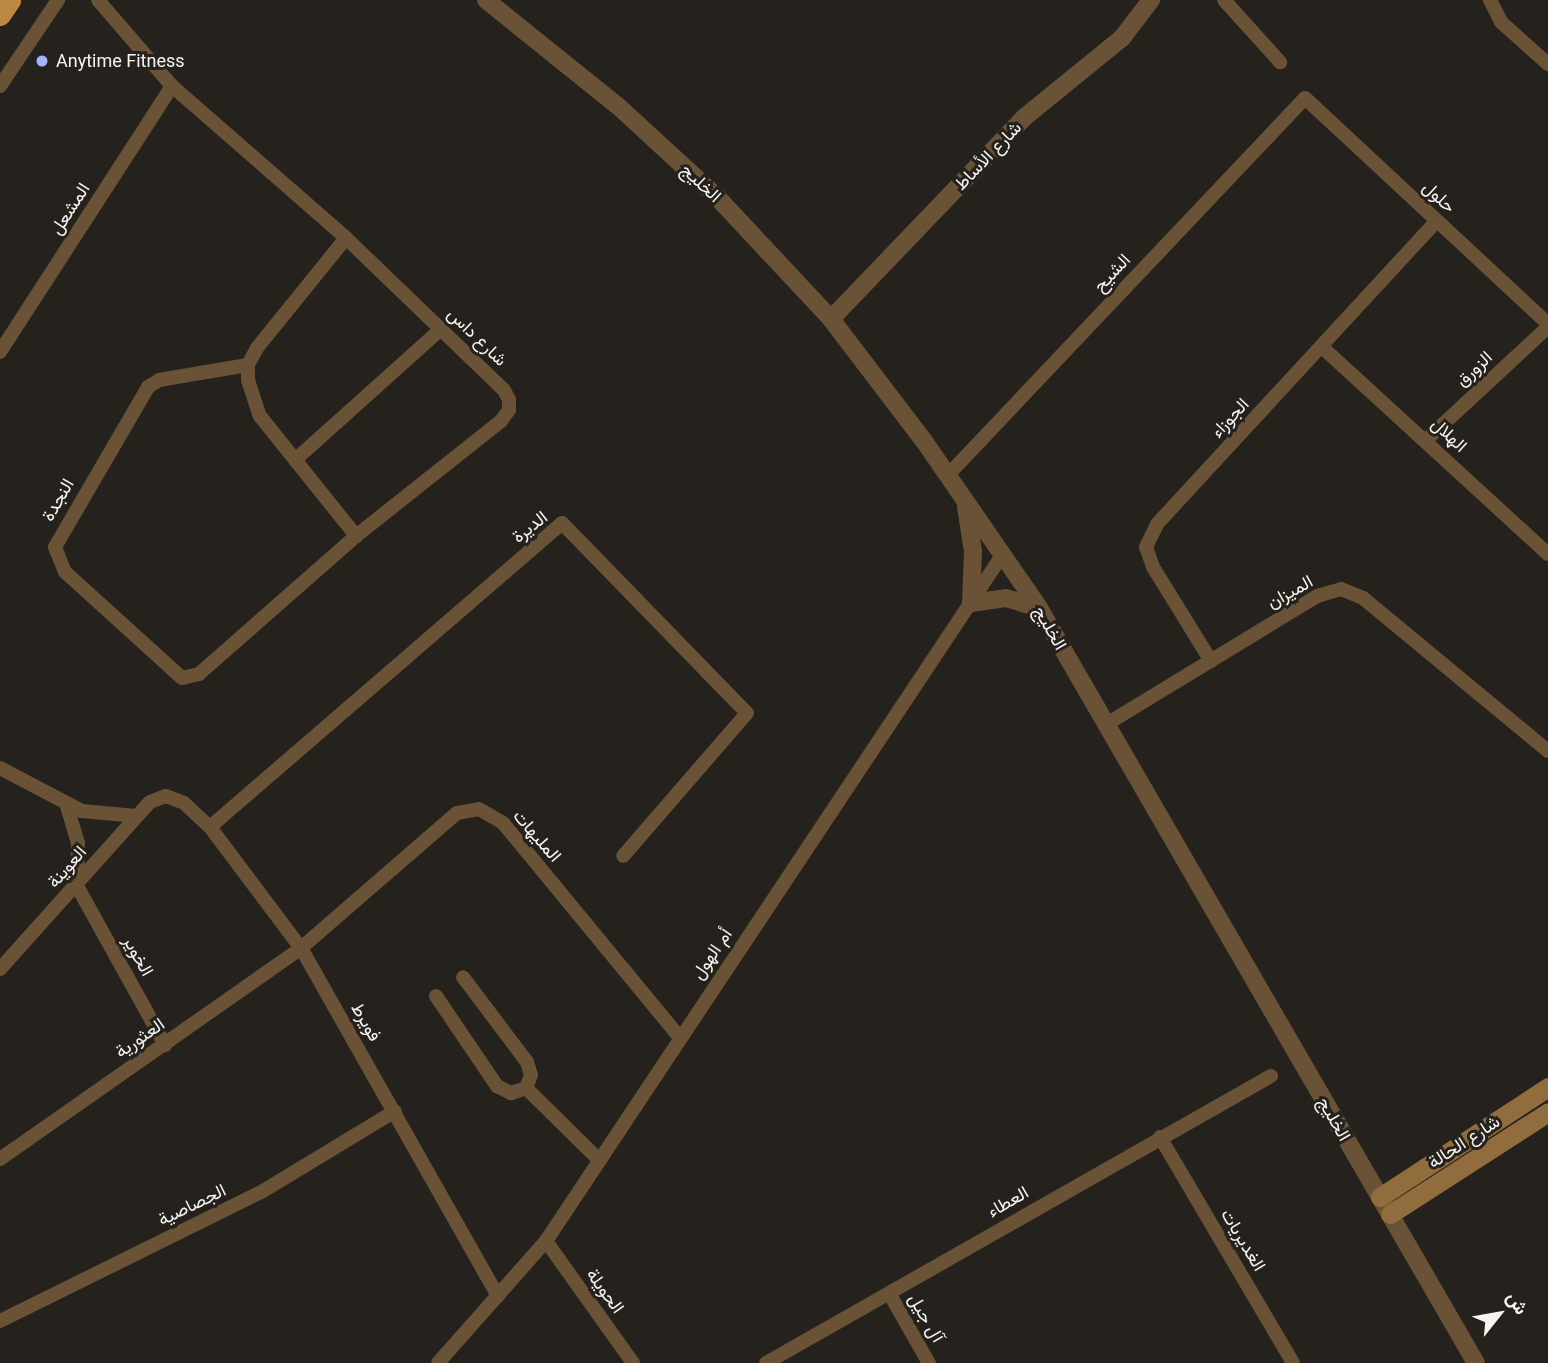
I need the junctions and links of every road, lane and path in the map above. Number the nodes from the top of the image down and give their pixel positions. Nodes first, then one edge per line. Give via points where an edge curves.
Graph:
1 (9, 0) edge
2 (58, 0) edge
3 (85, 0) edge
4 (98, 0) edge
5 (486, 0) edge
6 (1150, 0) edge
7 (1224, 0) edge
8 (1490, 0) edge
9 (0, 15) edge
10 (111, 17) junction
11 (1280, 62) dead end
12 (1548, 64) edge
13 (0, 86) edge
14 (172, 86) junction
15 (1305, 98) joint
16 (1437, 222) junction
17 (346, 239) junction
18 (831, 319) junction
19 (1548, 325) edge
20 (441, 329) junction
21 (1322, 347) junction
22 (0, 352) edge
23 (248, 365) junction
24 (1426, 440) junction
25 (295, 460) junction
26 (948, 475) junction
27 (965, 500) junction
28 (356, 536) junction
29 (1003, 554) junction
30 (1548, 554) edge
31 (971, 603) junction
32 (1039, 608) junction
33 (1211, 662) junction
34 (199, 674) joint
35 (1105, 725) junction
36 (1548, 751) edge
37 (0, 768) edge
38 (166, 796) joint
39 (66, 803) junction
40 (136, 816) junction
41 (211, 827) junction
42 (624, 856) dead end
43 (77, 886) junction
44 (301, 948) junction
45 (0, 969) edge
46 (463, 976) dead end
47 (436, 996) dead end
48 (680, 1038) junction
49 (165, 1045) junction
50 (1270, 1076) dead end
51 (1548, 1087) edge
52 (526, 1088) junction
53 (395, 1111) junction
54 (1548, 1112) edge
55 (1160, 1137) junction
56 (0, 1159) edge
57 (599, 1160) junction
58 (1385, 1206) junction
59 (546, 1241) junction
60 (889, 1293) junction
61 (498, 1296) junction
62 (0, 1321) edge
63 (438, 1363) edge
64 (633, 1363) edge
65 (766, 1363) edge
66 (929, 1363) edge
67 (1293, 1363) edge
68 (1476, 1363) edge

1 - 9 highway
2 - 13 street
3 - 10 street, شارع داس
4 - 10 street, شارع داس
5 - 18 street, الخليج via 618,106 706,187
6 - 18 street, شارع الأساط via 1122,38 1026,116
7 - 11 street
8 - 12 street via 1502,22
10 - 14 street, شارع داس
14 - 17 street, شارع داس
14 - 22 street, المشعل
15 - 16 street, حلول
15 - 26 street, الشيح
16 - 19 street, حلول
16 - 21 street, الجوزاء
17 - 20 street, شارع داس
17 - 23 street via 266,336
18 - 26 street, الخليج
19 - 24 street, الزورق
20 - 25 street
20 - 28 street, شارع داس via 504,390 509,410
21 - 24 street, الهلال
21 - 33 street, الجوزاء via 1157,524 1146,547 1153,567
23 - 25 street via 252,400
23 - 34 street, النجدة via 159,380 148,387 55,547 65,572 176,677
24 - 30 street, الهلال
25 - 28 street
26 - 27 street, الخليج
27 - 29 street, الخليج
27 - 31 street via 973,551
28 - 34 street, شارع داس
29 - 31 street, أم الهول
29 - 32 street, الخليج
31 - 32 street via 1006,598
31 - 48 street, أم الهول
32 - 35 street, الخليج
33 - 35 street, الميزان
33 - 36 street, الميزان via 1317,596 1341,589 1363,598
35 - 58 street, الخليج
37 - 39 street
38 - 40 street, العوينة via 150,802
38 - 41 street, فويرط via 184,803
39 - 40 street via 100,816
39 - 43 street via 78,844
40 - 43 street, العوينة
41 - 42 street, الديرة via 562,523 747,713
41 - 44 street, فويرط
43 - 45 street, العوينة
43 - 49 street, الخوير
44 - 48 street, المليهات via 457,813 479,809 503,823
44 - 49 street, العثورية
44 - 53 street, فويرط
46 - 52 street via 527,1062 531,1075
47 - 52 street via 497,1086 511,1093
48 - 57 street, أم الهول
49 - 56 street, العثورية
50 - 55 street, العطاء
51 - 58 main road, شارع الحالة
52 - 57 street
53 - 61 street, فويرط
53 - 62 street, الجصاصية via 263,1191
54 - 58 main road, شارع الحالة
55 - 60 street, العطاء
55 - 67 street, الغديريات
57 - 59 street, أم الهول
58 - 68 street, الخليج
59 - 61 street, أم الهول
59 - 64 street, الحويلة
60 - 65 street, العطاء
60 - 66 street, آل جيل
61 - 63 street, أم الهول

